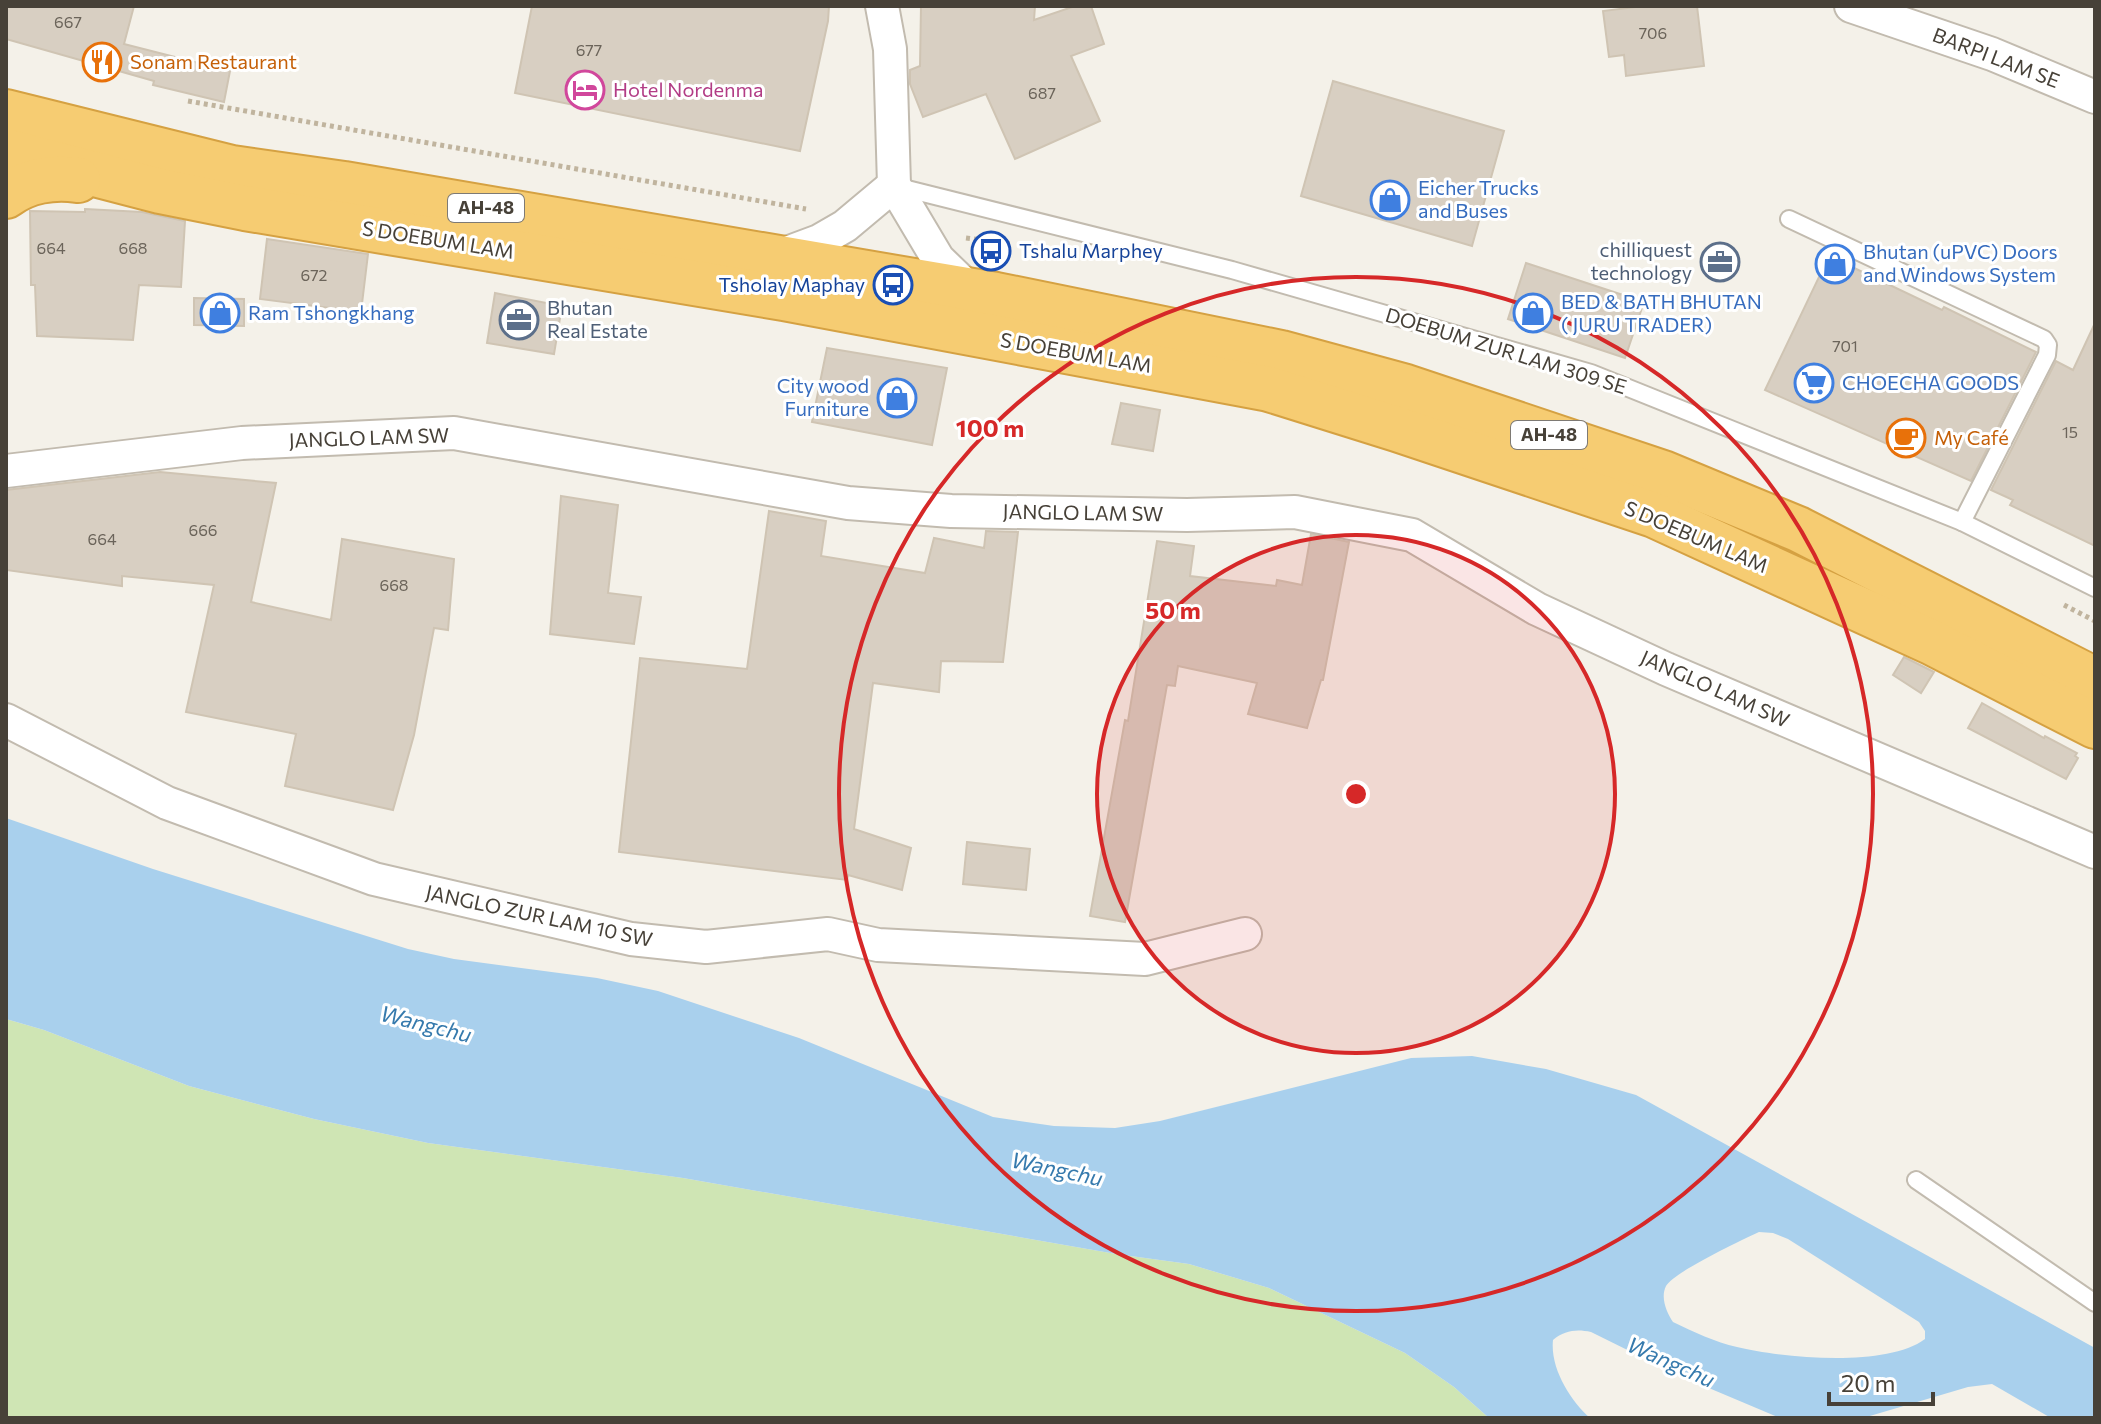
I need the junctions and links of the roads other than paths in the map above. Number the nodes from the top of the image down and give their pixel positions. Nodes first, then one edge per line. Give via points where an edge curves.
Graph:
1 (882, 6) edge
2 (1851, 6) edge
3 (2095, 97) edge
4 (6, 112) edge
5 (6, 151) edge
6 (894, 185) junction
7 (160, 191) junction
8 (6, 196) edge
9 (1789, 219) dead end
10 (776, 257) junction
11 (969, 289) junction
12 (6, 471) edge
13 (1962, 522) junction
14 (2095, 588) edge
15 (2095, 680) edge
16 (6, 720) edge
17 (2095, 726) edge
18 (2095, 852) edge
19 (1245, 934) dead end
20 (1916, 1180) dead end
21 (2095, 1303) edge

1 - 6 street via 890,49
2 - 3 street, BARPI LAM SE via 1992,54
4 - 10 highway, S DOEBUM LAM / AH-48 via 232,168
5 - 7 highway, S DOEBUM LAM / AH-48
6 - 10 street via 832,234
6 - 11 street via 938,259
6 - 13 lane, DOEBUM ZUR LAM 309 SE via 1232,270 1591,373
7 - 8 highway via 62,177 34,182
7 - 17 highway, S DOEBUM LAM / AH-48 via 784,298 1269,389 1654,515 1931,642
9 - 13 lane via 2048,345
10 - 11 highway, S DOEBUM LAM / AH-48
11 - 15 highway, S DOEBUM LAM / AH-48 via 1281,353 1406,387 1663,473 1798,529
12 - 18 street, JANGLO LAM SW via 242,443 454,433 848,503 967,511 1295,512 1412,535 1537,609 1666,669
13 - 14 lane, DOEBUM ZUR LAM 309 SE
16 - 19 street, JANGLO ZUR LAM 10 SW via 167,803 374,879 631,939 706,947 828,934 878,945 1145,959
20 - 21 lane

